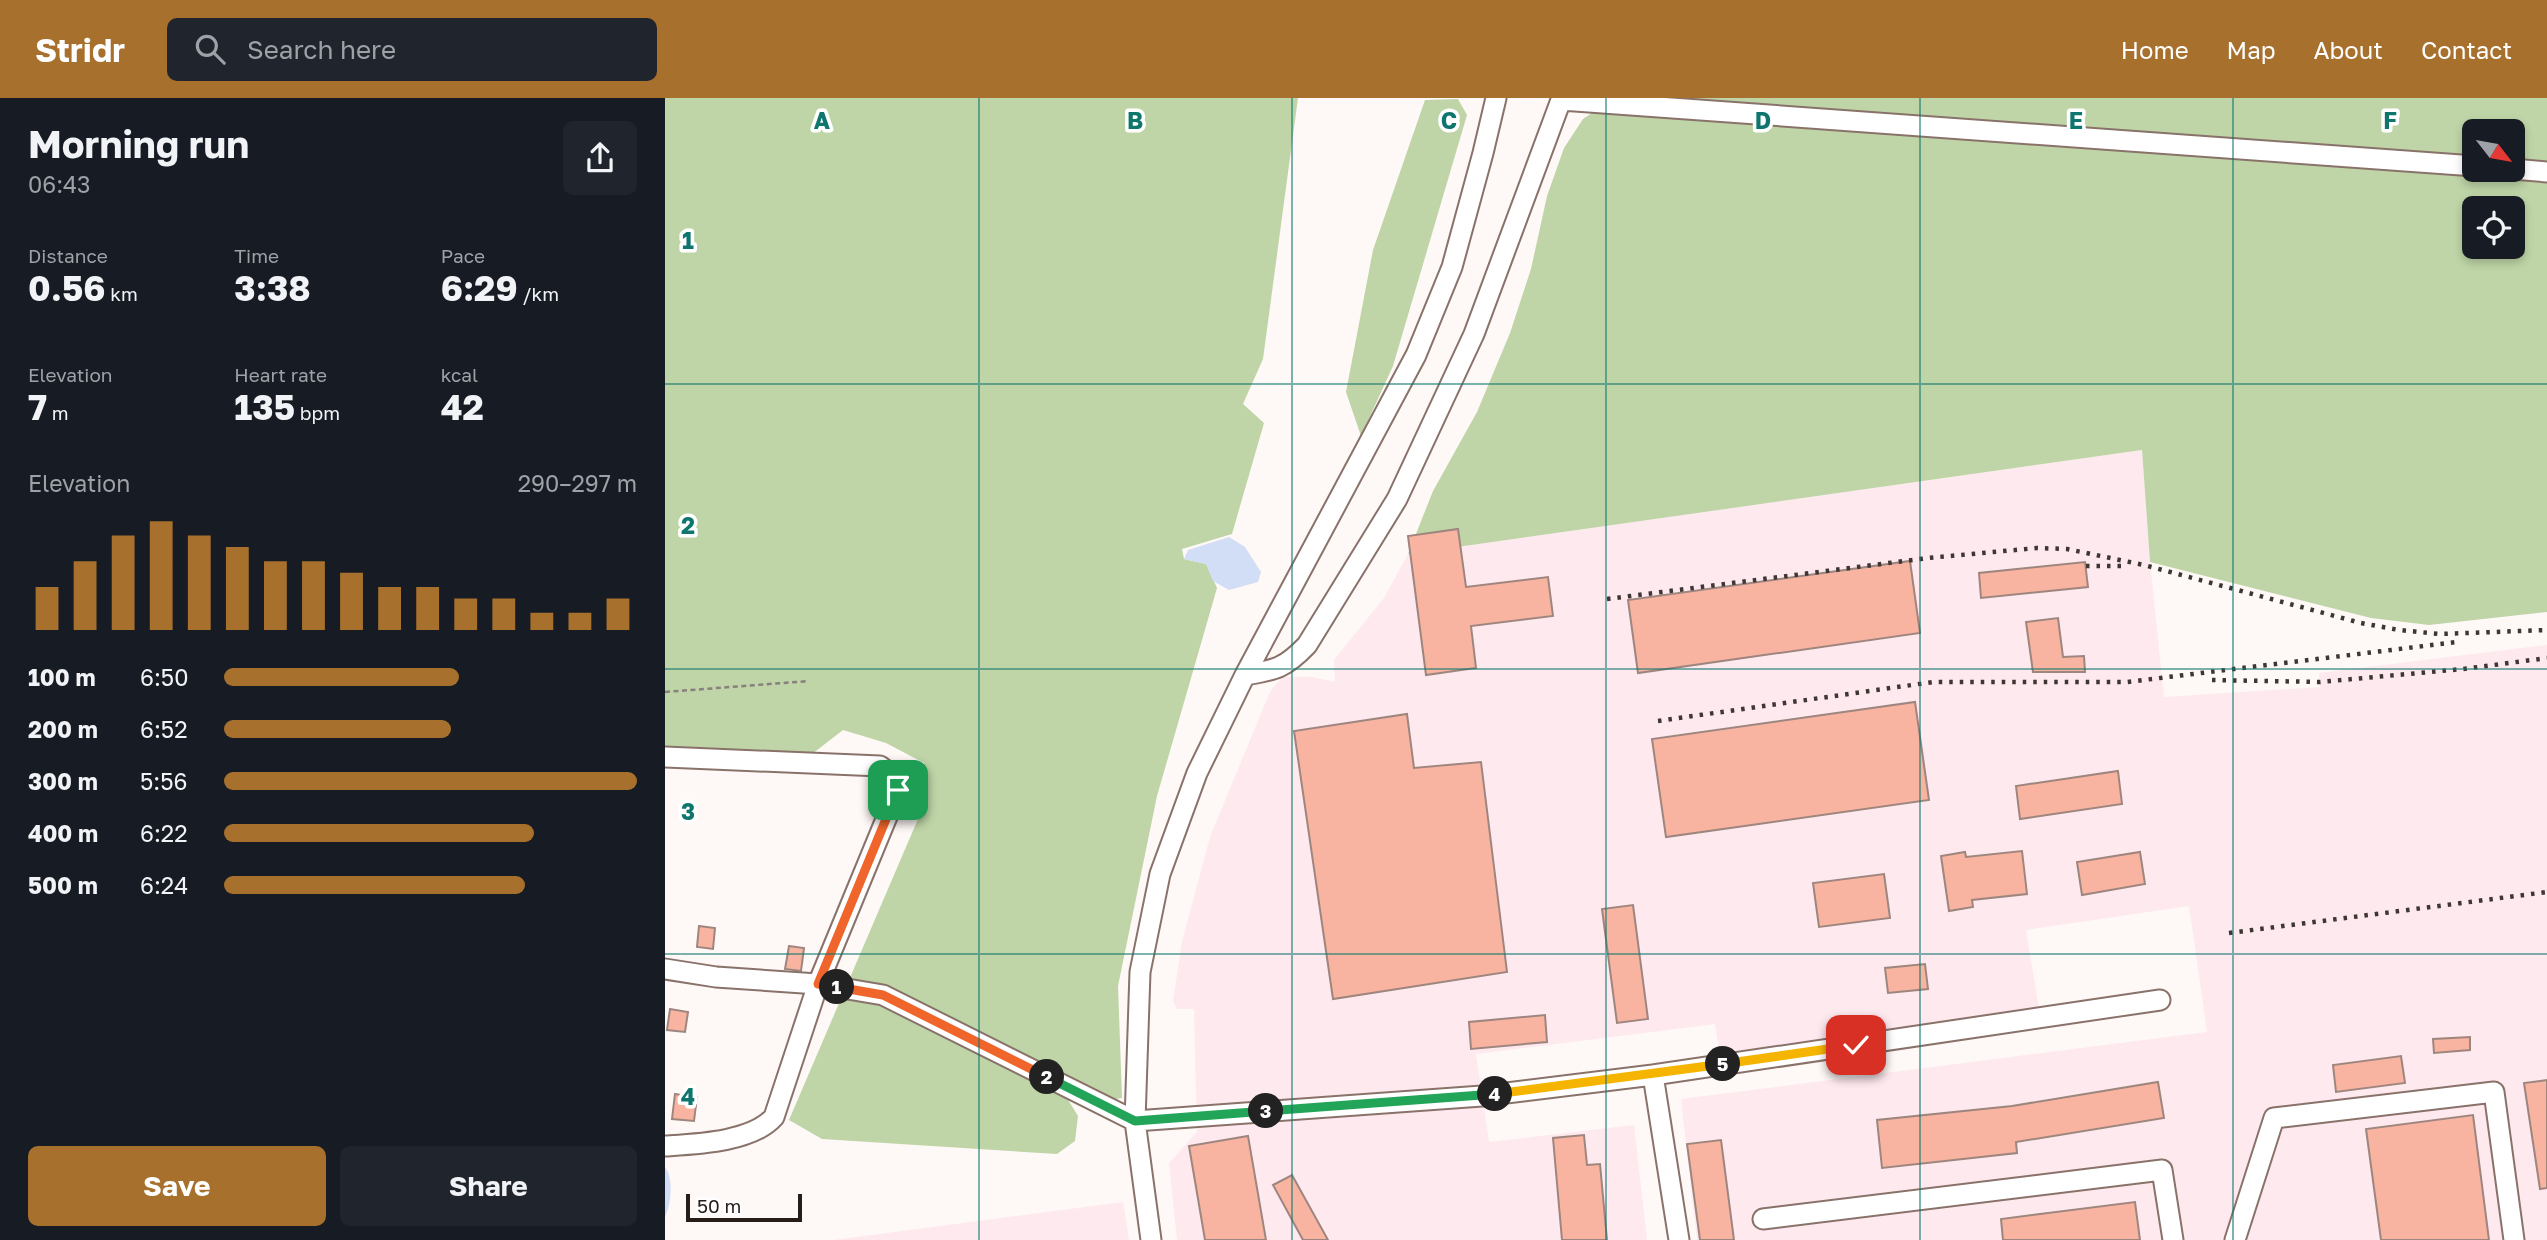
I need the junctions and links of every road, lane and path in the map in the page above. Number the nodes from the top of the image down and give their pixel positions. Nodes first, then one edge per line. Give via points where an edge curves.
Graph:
1 (1496, 98) edge
2 (1562, 99) edge
3 (2462, 165) edge
4 (2525, 170) edge
5 (2547, 172) edge
6 (1245, 675) junction
7 (809, 681) dead end
8 (665, 692) edge
9 (665, 757) edge
10 (665, 969) edge
11 (818, 984) junction
12 (2160, 1000) dead end
13 (1654, 1075) junction
14 (1135, 1121) junction
15 (665, 1146) edge
16 (1763, 1219) dead end
17 (1151, 1240) edge
18 (1679, 1240) edge
19 (2172, 1240) edge
20 (2235, 1240) edge
21 (2514, 1240) edge

1 - 6 street via 1451,267 1416,355
2 - 3 street
2 - 6 street via 1474,334 1397,499 1307,645 1277,670
4 - 5 street
6 - 14 street via 1197,773 1160,874 1140,972
7 - 8 path
9 - 11 street via 880,766 892,775 898,790
10 - 11 street
11 - 14 street via 883,995
11 - 15 street via 774,1117 766,1127 711,1143
12 - 13 street
13 - 14 street via 1482,1096
13 - 18 street
14 - 17 street
16 - 19 street via 2162,1170
20 - 21 street via 2274,1118 2494,1091

